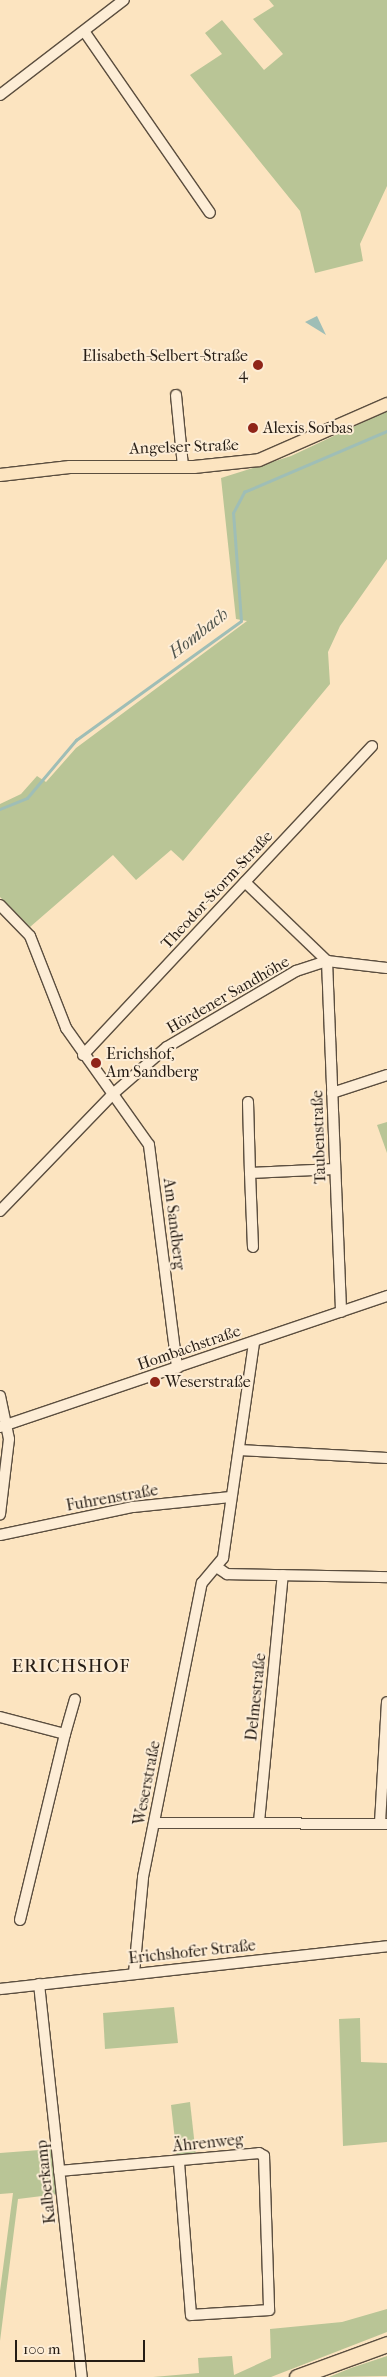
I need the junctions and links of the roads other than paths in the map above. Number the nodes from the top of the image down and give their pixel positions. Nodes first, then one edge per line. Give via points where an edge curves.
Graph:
1 (124, 0) edge
2 (84, 31) junction
3 (0, 95) edge
4 (210, 213) dead end
5 (176, 395) dead end
6 (387, 404) edge
7 (184, 466) junction
8 (0, 475) edge
9 (372, 746) dead end
10 (244, 882) junction
11 (0, 905) edge
12 (326, 961) junction
13 (387, 968) edge
14 (83, 1055) junction
15 (387, 1075) edge
16 (114, 1093) junction
17 (332, 1093) junction
18 (248, 1102) dead end
19 (335, 1169) junction
20 (250, 1173) junction
21 (0, 1211) edge
22 (253, 1247) dead end
23 (387, 1296) edge
24 (341, 1312) junction
25 (254, 1342) junction
26 (177, 1368) junction
27 (0, 1396) edge
28 (2, 1426) edge
29 (238, 1450) junction
30 (387, 1458) edge
31 (230, 1497) junction
32 (0, 1514) edge
33 (0, 1534) edge
34 (218, 1568) junction
35 (283, 1576) junction
36 (387, 1577) edge
37 (75, 1699) dead end
38 (387, 1702) edge
39 (0, 1717) edge
40 (66, 1734) junction
41 (259, 1822) junction
42 (154, 1823) junction
43 (384, 1823) edge
44 (20, 1920) dead end
45 (387, 1946) edge
46 (134, 1973) junction
47 (39, 1984) junction
48 (0, 1989) edge
49 (179, 2161) junction
50 (59, 2171) junction
51 (387, 2344) edge
52 (82, 2377) edge
53 (297, 2377) edge

1 - 2 street
2 - 3 street
2 - 4 street
5 - 7 street
6 - 7 main road, Angelser Straße via 274,455 228,464
7 - 8 main road, Angelser Straße via 101,465
9 - 10 street, Theodor-Storm-Straße
10 - 12 street
10 - 14 street, Theodor-Storm-Straße
11 - 14 street, Am Sandberg via 16,917 39,951 56,1011
12 - 13 street, Hördener Sandhöhe
12 - 16 street, Hördener Sandhöhe via 296,971 167,1047
12 - 17 street, Taubenstraße
14 - 16 street, Am Sandberg
15 - 17 street
16 - 21 street, Hördener Sandhöhe
16 - 26 street, Am Sandberg via 149,1145
17 - 19 street, Taubenstraße
18 - 20 street
19 - 20 street
19 - 24 street, Taubenstraße
20 - 22 street
23 - 24 street, Hombachstraße
24 - 25 street, Hombachstraße
25 - 26 street, Hombachstraße
25 - 29 street
26 - 28 street, Hombachstraße
27 - 28 street
28 - 32 street via 9,1439
29 - 30 street
29 - 31 street
31 - 33 street, Fuhrenstraße via 133,1507
31 - 34 street
34 - 35 street via 227,1574
34 - 42 street, Weserstraße via 202,1583
35 - 36 street
35 - 41 street, Delmestraße
37 - 40 street
38 - 43 street
39 - 40 street
40 - 44 street
41 - 42 street
41 - 43 street
42 - 46 street, Weserstraße via 143,1876
45 - 46 street, Erichshofer Straße
46 - 47 street, Erichshofer Straße
47 - 48 street, Erichshofer Straße
47 - 50 street, Kalberkamp
49 - 49 street, Ährenweg via 259,2153 268,2162 269,2310 191,2314
49 - 50 street, Ährenweg
50 - 52 street, Kalberkamp
51 - 53 highway

